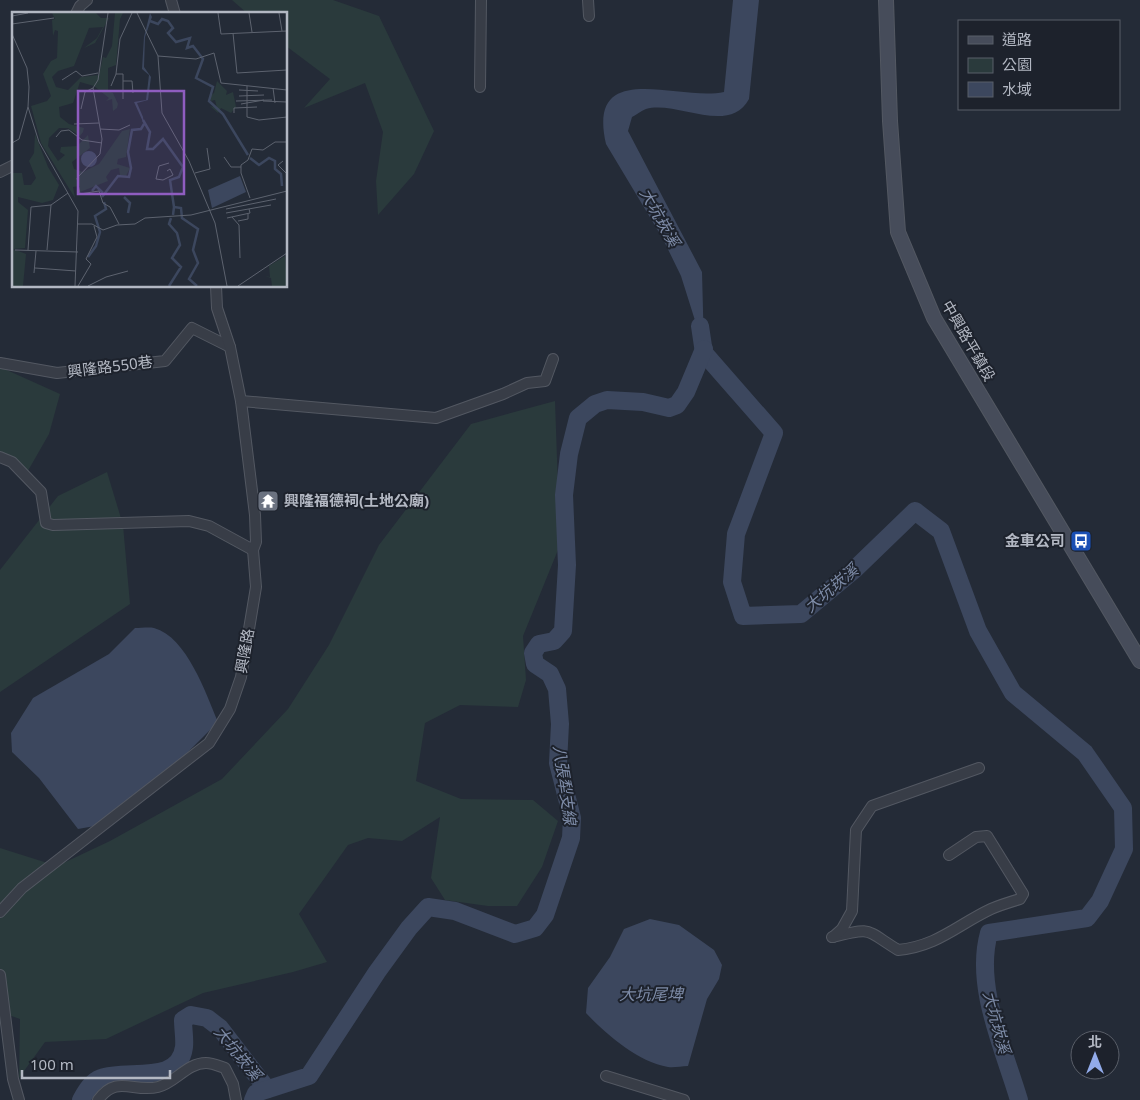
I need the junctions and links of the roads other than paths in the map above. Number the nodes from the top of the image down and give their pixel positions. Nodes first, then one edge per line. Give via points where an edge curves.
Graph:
1 (87, 0) edge
2 (481, 0) edge
3 (588, 0) edge
4 (886, 0) edge
5 (77, 12) edge
6 (589, 16) dead end
7 (480, 87) dead end
8 (12, 166) edge
9 (0, 172) edge
10 (216, 288) edge
11 (230, 347) junction
12 (553, 359) dead end
13 (0, 364) edge
14 (241, 402) junction
15 (0, 456) edge
16 (253, 550) junction
17 (1140, 661) edge
18 (979, 768) dead end
19 (949, 855) dead end
20 (0, 912) edge
21 (0, 975) edge
22 (606, 1076) dead end
23 (19, 1100) edge
24 (98, 1100) edge
25 (236, 1100) edge
26 (684, 1100) edge

1 - 5 street
2 - 7 street
3 - 6 street
4 - 17 street, 中興路平鎮段 via 898,232 934,318
8 - 9 street
10 - 11 street, 興隆路 via 217,308
11 - 13 street, 興隆路550巷 via 192,328 165,361 57,373
11 - 14 street, 興隆路
12 - 14 street via 545,381 528,383 436,418
14 - 16 street, 興隆路 via 255,515 256,542
15 - 16 street via 12,462 41,492 46,523 189,521 208,526
16 - 20 street, 興隆路 via 256,587 240,677 230,709 209,743 22,888
18 - 19 street via 872,806 856,830 852,911 842,929 832,937 870,931 898,950 913,949 947,936 990,909 1020,899 1023,894 987,836 976,836
21 - 23 street via 13,1079
22 - 26 street
24 - 25 street via 106,1089 116,1086 156,1088 169,1084 193,1066 206,1063 225,1068

